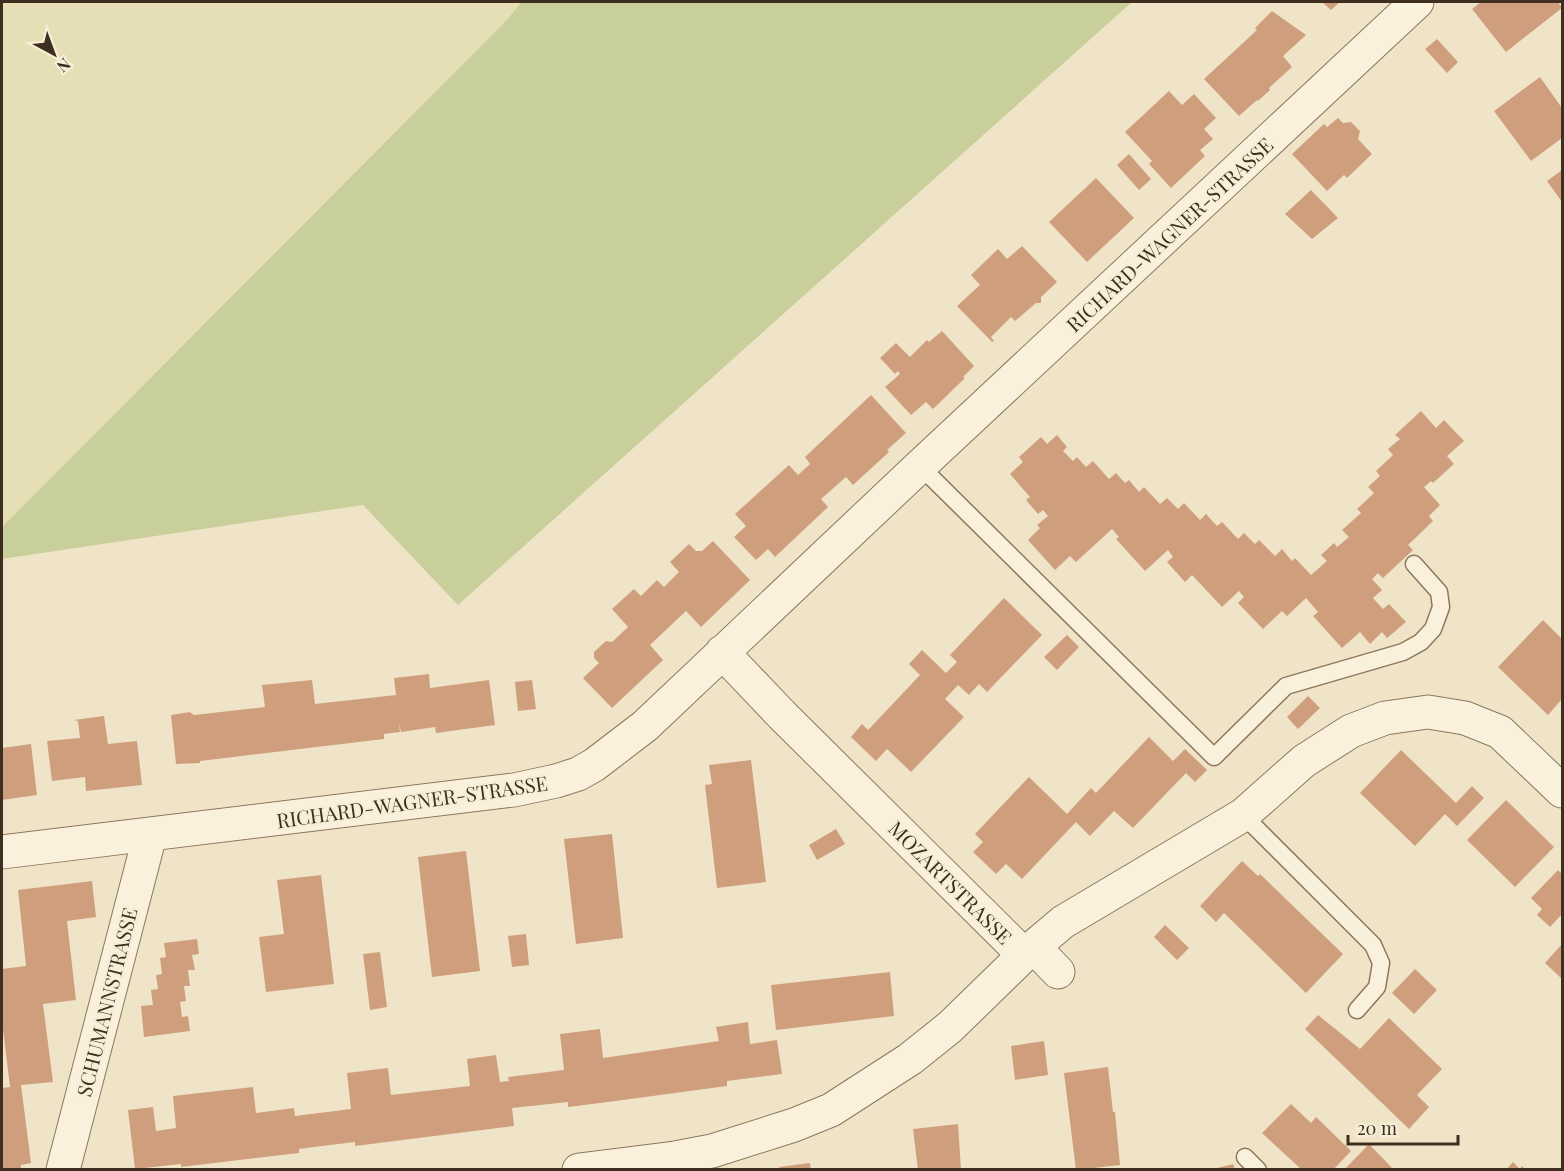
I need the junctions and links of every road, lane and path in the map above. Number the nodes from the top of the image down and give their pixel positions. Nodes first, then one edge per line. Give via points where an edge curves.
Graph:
1 (1417, 2) edge
2 (920, 466) junction
3 (1414, 564) dead end
4 (722, 652) junction
5 (1563, 791) edge
6 (1243, 815) junction
7 (150, 835) junction
8 (2, 852) edge
9 (1029, 951) junction
10 (1058, 972) dead end
11 (1357, 1010) dead end
12 (1245, 1157) dead end
13 (63, 1170) edge
14 (579, 1170) edge
15 (1258, 1170) edge

1 - 2 street, RICHARD-WAGNER-STRASSE
2 - 3 lane via 1214,757 1286,686 1403,652 1421,642 1433,629 1441,608 1439,592
2 - 4 street, RICHARD-WAGNER-STRASSE
4 - 7 street, RICHARD-WAGNER-STRASSE via 645,726 594,765 556,782
4 - 9 street, MOZARTSTRASSE via 782,715
5 - 6 street via 1500,732 1465,717 1428,712 1385,718 1351,731 1304,760
6 - 9 street via 1063,922
6 - 11 lane via 1373,945 1381,963 1377,987
7 - 8 street, RICHARD-WAGNER-STRASSE
7 - 13 street, SCHUMANNSTRASSE
9 - 10 street, MOZARTSTRASSE
9 - 14 street, MOZARTSTRASSE via 950,1027 910,1059 831,1110 712,1151
12 - 15 lane

